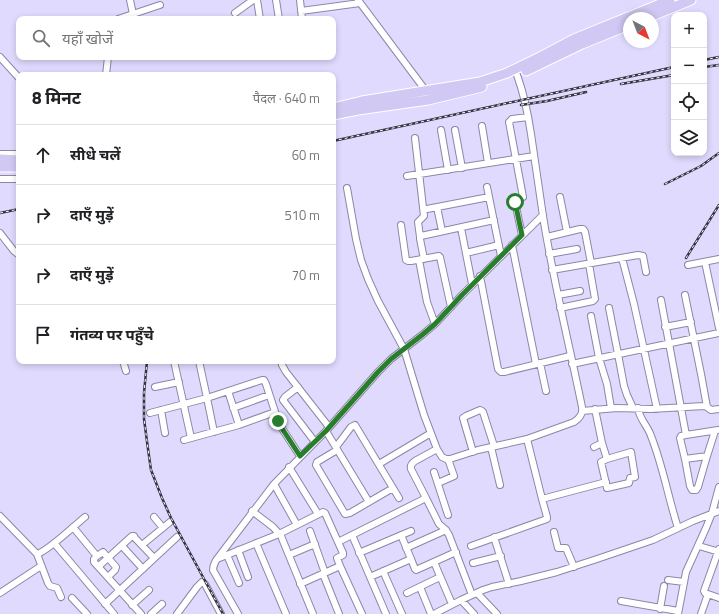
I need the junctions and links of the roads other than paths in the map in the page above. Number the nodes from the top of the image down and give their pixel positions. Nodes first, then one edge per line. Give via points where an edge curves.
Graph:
1 (253, 0) edge
2 (257, 0) edge
3 (276, 0) edge
4 (300, 0) edge
5 (670, 0) edge
6 (691, 0) edge
7 (132, 1) edge
8 (359, 1) edge
9 (160, 5) dead end
10 (301, 11) junction
11 (235, 13) dead end
12 (659, 13) edge
13 (134, 16) edge
14 (136, 16) edge
15 (260, 16) edge
16 (279, 16) edge
17 (302, 16) edge
18 (623, 27) edge
19 (0, 57) edge
20 (108, 60) edge
21 (106, 72) edge
22 (16, 75) edge
23 (517, 75) junction
24 (427, 96) junction
25 (336, 107) edge
26 (336, 114) edge
27 (528, 117) junction
28 (482, 126) dead end
29 (442, 130) dead end
30 (455, 130) dead end
31 (415, 138) dead end
32 (0, 154) edge
33 (16, 154) edge
34 (534, 156) junction
35 (0, 159) edge
36 (516, 159) junction
37 (16, 160) edge
38 (488, 163) junction
39 (0, 167) edge
40 (16, 168) edge
41 (462, 168) junction
42 (448, 170) junction
43 (418, 174) junction
44 (407, 176) dead end
45 (0, 179) edge
46 (16, 179) edge
47 (487, 187) dead end
48 (347, 188) dead end
49 (489, 197) junction
50 (522, 197) dead end
51 (560, 197) dead end
52 (515, 202) dead end
53 (437, 207) junction
54 (427, 209) dead end
55 (543, 215) junction
56 (494, 220) junction
57 (400, 225) dead end
58 (461, 228) junction
59 (442, 231) junction
60 (567, 232) junction
61 (0, 234) edge
62 (522, 235) junction
63 (420, 237) junction
64 (546, 237) junction
65 (512, 244) junction
66 (499, 245) junction
67 (577, 249) dead end
68 (16, 253) edge
69 (466, 254) junction
70 (549, 254) junction
71 (501, 256) junction
72 (622, 258) junction
73 (422, 259) junction
74 (719, 259) edge
75 (705, 262) junction
76 (590, 264) junction
77 (688, 265) dead end
78 (552, 270) junction
79 (646, 272) dead end
80 (480, 276) junction
81 (472, 284) junction
82 (580, 291) dead end
83 (558, 295) junction
84 (685, 295) dead end
85 (660, 300) dead end
86 (451, 307) junction
87 (560, 308) junction
88 (609, 308) dead end
89 (591, 316) dead end
90 (690, 322) junction
91 (435, 324) junction
92 (666, 327) junction
93 (719, 328) edge
94 (719, 333) edge
95 (694, 338) junction
96 (669, 344) junction
97 (404, 348) junction
98 (643, 349) junction
99 (618, 354) junction
100 (570, 356) junction
101 (599, 358) junction
102 (124, 364) edge
103 (175, 364) edge
104 (200, 364) edge
105 (282, 364) edge
106 (538, 364) junction
107 (572, 364) junction
108 (126, 371) dead end
109 (179, 382) junction
110 (155, 387) dead end
111 (298, 387) junction
112 (228, 391) junction
113 (546, 391) dead end
114 (269, 395) junction
115 (207, 398) junction
116 (183, 404) junction
117 (681, 407) junction
118 (707, 407) junction
119 (233, 408) junction
120 (611, 408) junction
121 (636, 408) junction
122 (595, 409) junction
123 (657, 409) junction
124 (719, 409) edge
125 (160, 410) junction
126 (582, 411) junction
127 (275, 412) junction
128 (150, 413) dead end
129 (239, 425) junction
130 (328, 429) junction
131 (717, 430) edge
132 (214, 432) junction
133 (165, 433) dead end
134 (431, 433) junction
135 (686, 435) junction
136 (527, 439) junction
137 (315, 442) junction
138 (602, 443) junction
139 (493, 447) junction
140 (594, 447) dead end
141 (336, 448) junction
142 (437, 449) junction
143 (473, 452) junction
144 (300, 456) junction
145 (707, 456) junction
146 (448, 459) junction
147 (607, 459) junction
148 (685, 459) junction
149 (379, 464) junction
150 (289, 467) junction
151 (434, 472) dead end
152 (606, 482) junction
153 (438, 483) junction
154 (274, 484) junction
155 (500, 485) dead end
156 (719, 486) edge
157 (393, 488) junction
158 (399, 498) dead end
159 (426, 498) junction
160 (542, 499) junction
161 (369, 502) junction
162 (252, 511) junction
163 (719, 511) edge
164 (712, 513) junction
165 (318, 514) junction
166 (448, 515) dead end
167 (0, 516) edge
168 (85, 517) dead end
169 (154, 517) dead end
170 (170, 522) dead end
171 (297, 525) junction
172 (73, 527) junction
173 (163, 528) junction
174 (678, 528) junction
175 (446, 530) junction
176 (310, 531) dead end
177 (411, 531) dead end
178 (554, 532) dead end
179 (279, 534) junction
180 (352, 535) junction
181 (401, 535) junction
182 (177, 537) dead end
183 (494, 537) junction
184 (338, 542) junction
185 (54, 543) junction
186 (256, 543) junction
187 (315, 544) junction
188 (142, 545) junction
189 (122, 546) junction
190 (471, 546) dead end
191 (699, 546) junction
192 (406, 548) junction
193 (238, 550) junction
194 (719, 551) edge
195 (456, 552) junction
196 (359, 553) junction
197 (37, 554) junction
198 (227, 555) junction
199 (288, 555) junction
200 (97, 556) junction
201 (501, 556) junction
202 (108, 558) junction
203 (154, 558) junction
204 (412, 559) junction
205 (216, 560) junction
206 (434, 562) junction
207 (473, 563) dead end
208 (41, 566) junction
209 (99, 566) junction
210 (340, 566) junction
211 (574, 566) junction
212 (143, 569) junction
213 (383, 571) junction
214 (324, 573) junction
215 (108, 577) junction
216 (248, 577) dead end
217 (370, 577) junction
218 (440, 577) junction
219 (668, 580) dead end
220 (684, 582) junction
221 (239, 583) dead end
222 (300, 584) junction
223 (510, 584) junction
224 (664, 586) dead end
225 (420, 587) junction
226 (120, 590) junction
227 (149, 590) dead end
228 (0, 593) edge
229 (407, 593) dead end
230 (475, 594) junction
231 (708, 594) junction
232 (61, 598) dead end
233 (72, 598) dead end
234 (719, 598) edge
235 (461, 600) junction
236 (620, 601) dead end
237 (105, 604) junction
238 (162, 604) dead end
239 (452, 604) junction
240 (132, 605) junction
241 (660, 609) junction
242 (678, 613) edge
243 (86, 614) edge
244 (114, 614) edge
245 (141, 614) edge
246 (151, 614) edge
247 (176, 614) edge
248 (221, 614) edge
249 (238, 614) edge
250 (286, 614) edge
251 (313, 614) edge
252 (339, 614) edge
253 (362, 614) edge
254 (386, 614) edge
255 (402, 614) edge
256 (431, 614) edge
257 (434, 614) edge
258 (474, 614) edge
259 (497, 614) edge
260 (701, 614) edge

1 - 11 street
2 - 15 street
3 - 16 street
4 - 10 street
5 - 24 highway via 580,36 507,73
6 - 12 highway
7 - 13 street
8 - 10 street
8 - 24 street
9 - 14 street
10 - 17 street
18 - 23 highway
19 - 22 street
20 - 21 street
23 - 24 highway via 497,82
23 - 27 street
24 - 25 highway via 362,101
24 - 26 highway
27 - 34 street
27 - 36 street via 512,119 509,122
28 - 38 street
29 - 42 street
30 - 41 street
31 - 43 street
32 - 33 street
34 - 36 street
34 - 55 street
35 - 37 highway
36 - 38 street
36 - 50 street
38 - 41 street
39 - 40 highway
41 - 42 street
42 - 43 street
43 - 44 street
43 - 63 street via 424,216 418,222
45 - 46 street
47 - 49 street
48 - 97 street via 361,260 378,301
49 - 53 street
49 - 56 street
51 - 60 street
52 - 62 street
53 - 54 street
53 - 59 street
55 - 62 street
55 - 64 street
56 - 58 street
56 - 66 street
57 - 73 street via 406,260 408,262
58 - 59 street
58 - 69 street
59 - 63 street
60 - 64 street
60 - 76 street via 585,230
61 - 68 street
62 - 65 street
63 - 73 street
64 - 70 street
65 - 71 street
65 - 106 street
66 - 69 street
66 - 71 street
67 - 70 street
69 - 81 street
70 - 78 street
71 - 80 street
72 - 76 street
72 - 79 street via 642,256
72 - 98 street
73 - 86 street via 440,257
73 - 91 street via 427,302
74 - 75 street
75 - 77 street
75 - 93 street
76 - 78 street
76 - 87 street via 595,299
78 - 83 street
80 - 81 street
80 - 106 street via 498,369 504,372
81 - 86 street
82 - 83 street
83 - 87 street
84 - 90 street
85 - 92 street
86 - 91 street
87 - 100 street
88 - 99 street
89 - 101 street
90 - 92 street
90 - 95 street
91 - 97 street
92 - 96 street
94 - 95 street
95 - 96 street
95 - 118 street
96 - 98 street
96 - 117 street
97 - 130 street via 378,372
97 - 134 street
98 - 99 street
98 - 123 street
99 - 101 street
99 - 121 street via 626,392
100 - 106 street
100 - 107 street
101 - 107 street
101 - 120 street
102 - 108 street
103 - 109 street
104 - 115 street
105 - 111 street
106 - 113 street
107 - 126 street
109 - 110 street
109 - 116 street
111 - 130 street
111 - 137 street via 283,400
112 - 114 street via 264,380
112 - 115 street
112 - 119 street
114 - 119 street
114 - 127 street
115 - 116 street
115 - 132 street
116 - 125 street
116 - 132 street via 187,439
117 - 118 street
117 - 123 street
117 - 135 street
118 - 124 street via 711,410
119 - 129 street
120 - 121 street
120 - 122 street
121 - 123 street
121 - 174 street via 649,430 657,451
122 - 126 street
122 - 138 street
125 - 128 street
125 - 133 street
126 - 136 street via 574,422
127 - 129 street
127 - 144 street via 280,426
129 - 132 street
130 - 137 street
130 - 141 street
131 - 135 street
131 - 145 street
134 - 142 street
134 - 149 street
135 - 148 street via 680,438
136 - 139 street
136 - 160 street
137 - 144 street
138 - 140 street
138 - 147 street
139 - 143 street
139 - 143 street via 484,415 480,410 463,418
139 - 155 street
141 - 149 street via 355,425
141 - 161 street
141 - 161 street via 316,465 345,514
142 - 146 street via 442,457
142 - 159 street via 415,460 410,466
143 - 146 street
144 - 150 street
145 - 148 street
145 - 148 street via 698,487 694,490 690,486
146 - 153 street via 454,476
147 - 152 street via 601,462
147 - 152 street via 630,452 635,477 630,478 629,483 607,488
149 - 157 street
150 - 154 street
150 - 165 street
151 - 153 street
152 - 160 street
153 - 166 street
154 - 162 street
154 - 171 street
156 - 164 street
157 - 158 street
157 - 161 street
159 - 175 street via 439,524
159 - 180 street
160 - 183 street via 547,519
162 - 179 street
162 - 205 street
163 - 164 street
164 - 174 street
164 - 191 street
165 - 171 street
165 - 184 street via 325,513
167 - 197 street
168 - 172 street
169 - 173 street
170 - 173 street
171 - 179 street
172 - 185 street
172 - 200 street
173 - 188 street
174 - 211 street via 652,540
175 - 192 street
175 - 195 street
176 - 187 street
177 - 181 street
178 - 211 street via 558,548 566,548
179 - 186 street
179 - 199 street
180 - 184 street
180 - 196 street
181 - 192 street
181 - 196 street
182 - 203 street
183 - 190 street
183 - 201 street
184 - 210 street via 343,553 337,558
185 - 197 street
185 - 237 street
186 - 193 street
186 - 250 street
187 - 199 street
187 - 214 street
188 - 189 street via 134,536
188 - 203 street
189 - 202 street
189 - 212 street
191 - 194 street
191 - 220 street
192 - 204 street
193 - 198 street
193 - 216 street
194 - 231 street via 704,591
195 - 206 street
195 - 230 street
196 - 217 street
197 - 208 street
198 - 205 street
198 - 221 street
199 - 222 street
200 - 202 street via 103,552
200 - 209 street via 94,560
201 - 207 street
201 - 223 street
202 - 209 street
202 - 215 street via 116,567
203 - 212 street
204 - 206 street via 416,570
204 - 213 street
205 - 249 street via 213,570
206 - 218 street
208 - 228 street
208 - 232 street via 48,583 51,587 57,588
209 - 215 street
210 - 214 street
210 - 253 street
211 - 223 street
212 - 226 street
213 - 217 street
213 - 255 street
214 - 222 street
214 - 252 street
215 - 226 street
217 - 254 street
218 - 225 street
218 - 239 street
219 - 220 street
220 - 242 street
222 - 251 street
223 - 230 street via 492,587
224 - 241 street
225 - 229 street
225 - 256 street
226 - 237 street
226 - 240 street
227 - 240 street
230 - 235 street
230 - 259 street
231 - 234 street
231 - 260 street
233 - 243 street
235 - 239 street
235 - 258 street
236 - 241 street
237 - 244 street
238 - 246 street
239 - 257 street
240 - 245 street
241 - 242 street
247 - 248 street via 202,582

